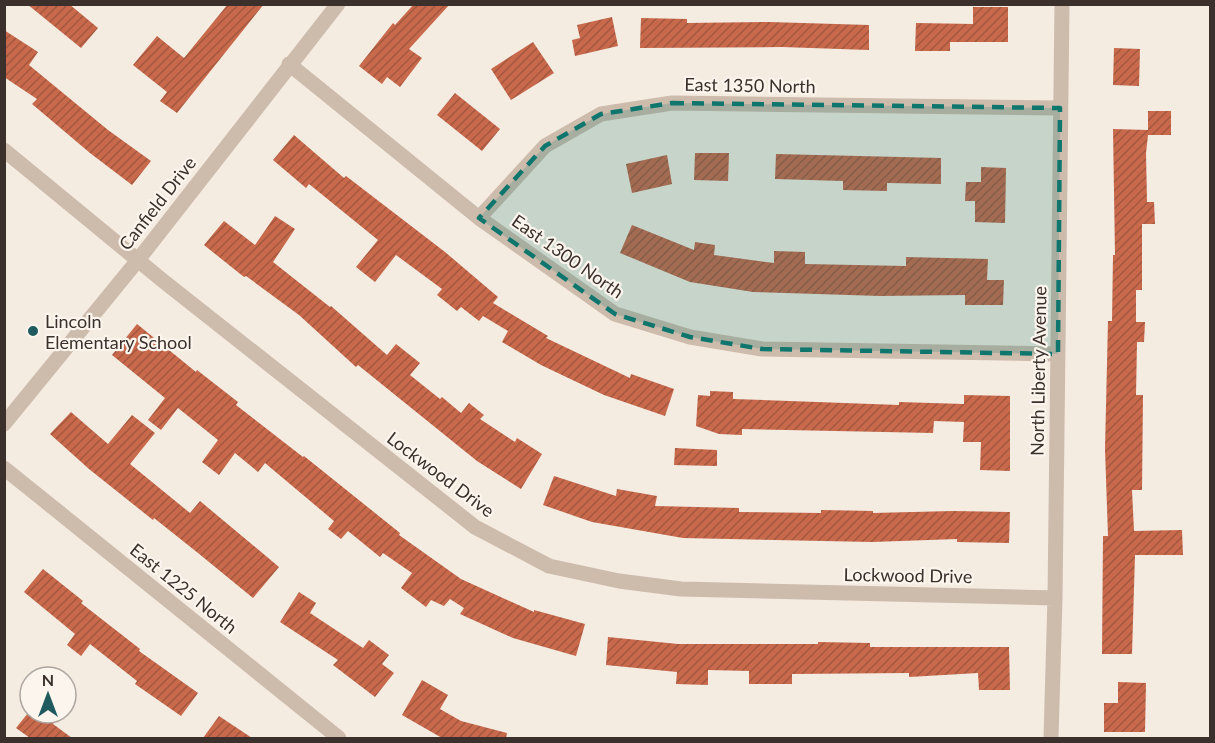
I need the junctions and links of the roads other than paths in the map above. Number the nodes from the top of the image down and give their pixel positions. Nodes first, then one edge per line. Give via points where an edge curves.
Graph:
1 (338, 4) edge
2 (1062, 4) edge
3 (289, 64) junction
4 (1060, 108) junction
5 (4, 150) edge
6 (479, 218) junction
7 (138, 260) junction
8 (1058, 354) junction
9 (4, 424) edge
10 (4, 468) edge
11 (1055, 598) junction
12 (339, 738) edge
13 (1051, 738) edge

1 - 3 street, Canfield Drive
2 - 4 street, North Liberty Avenue
3 - 6 street, East 1300 North
3 - 7 street, Canfield Drive
4 - 6 street, East 1350 North via 672,103 601,114 545,146
4 - 8 street, North Liberty Avenue
5 - 7 street, Lockwood Drive
6 - 8 street, East 1300 North via 615,314 690,337 762,349
7 - 9 street, Canfield Drive
7 - 11 street, Lockwood Drive via 475,527 549,566 681,589
8 - 11 street, North Liberty Avenue
10 - 12 street, East 1225 North
11 - 13 street, North Liberty Avenue

